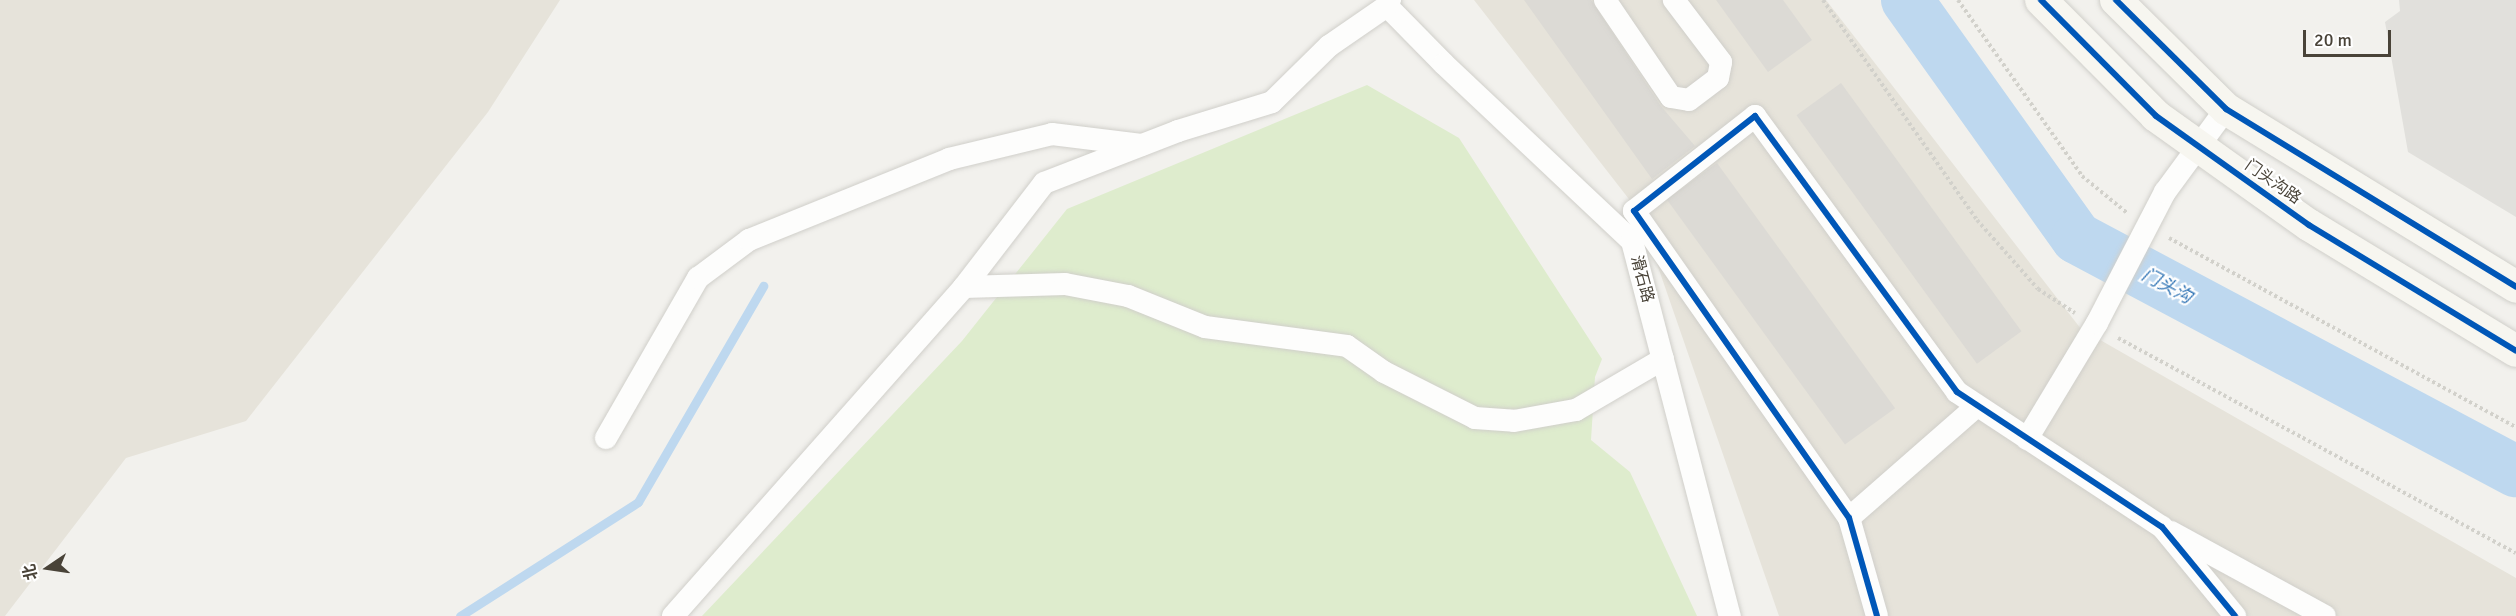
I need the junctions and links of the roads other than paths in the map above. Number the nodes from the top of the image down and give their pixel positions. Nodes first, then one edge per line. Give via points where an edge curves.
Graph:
1 (1605, 0) edge
2 (1674, 0) edge
3 (2042, 0) edge
4 (2116, 0) edge
5 (1388, 3) edge
6 (2226, 109) junction
7 (1141, 145) junction
8 (2198, 146) junction
9 (964, 287) junction
10 (2516, 287) edge
11 (2516, 351) edge
12 (1663, 359) junction
13 (1977, 406) junction
14 (606, 438) dead end
15 (2027, 438) junction
16 (1849, 518) junction
17 (2162, 527) junction
18 (2297, 610) edge
19 (673, 616) edge
20 (1730, 616) edge
21 (1877, 616) edge
22 (2235, 616) edge
23 (2325, 616) edge

1 - 2 street via 1671,97 1689,100 1718,78 1721,62
3 - 8 main road, 门头沟路 via 2156,116
4 - 6 main road
5 - 7 street via 1329,46 1272,102
5 - 12 street, 滑石路 via 1632,241
6 - 8 street
6 - 10 main road
7 - 9 street via 1044,183
7 - 14 street via 1052,134 1006,145 949,159 749,240 698,278
8 - 11 main road, 门头沟路 via 2309,225
8 - 15 street via 2146,226 2096,324
9 - 12 street via 1065,284 1128,296 1225,332 1347,346 1383,372 1474,418 1514,421 1575,410
9 - 19 street
12 - 20 street, 滑石路
13 - 15 street
13 - 16 street
13 - 16 street via 1957,392 1755,116 1634,211
15 - 17 street
16 - 21 street
17 - 18 street
17 - 22 street
18 - 23 street

